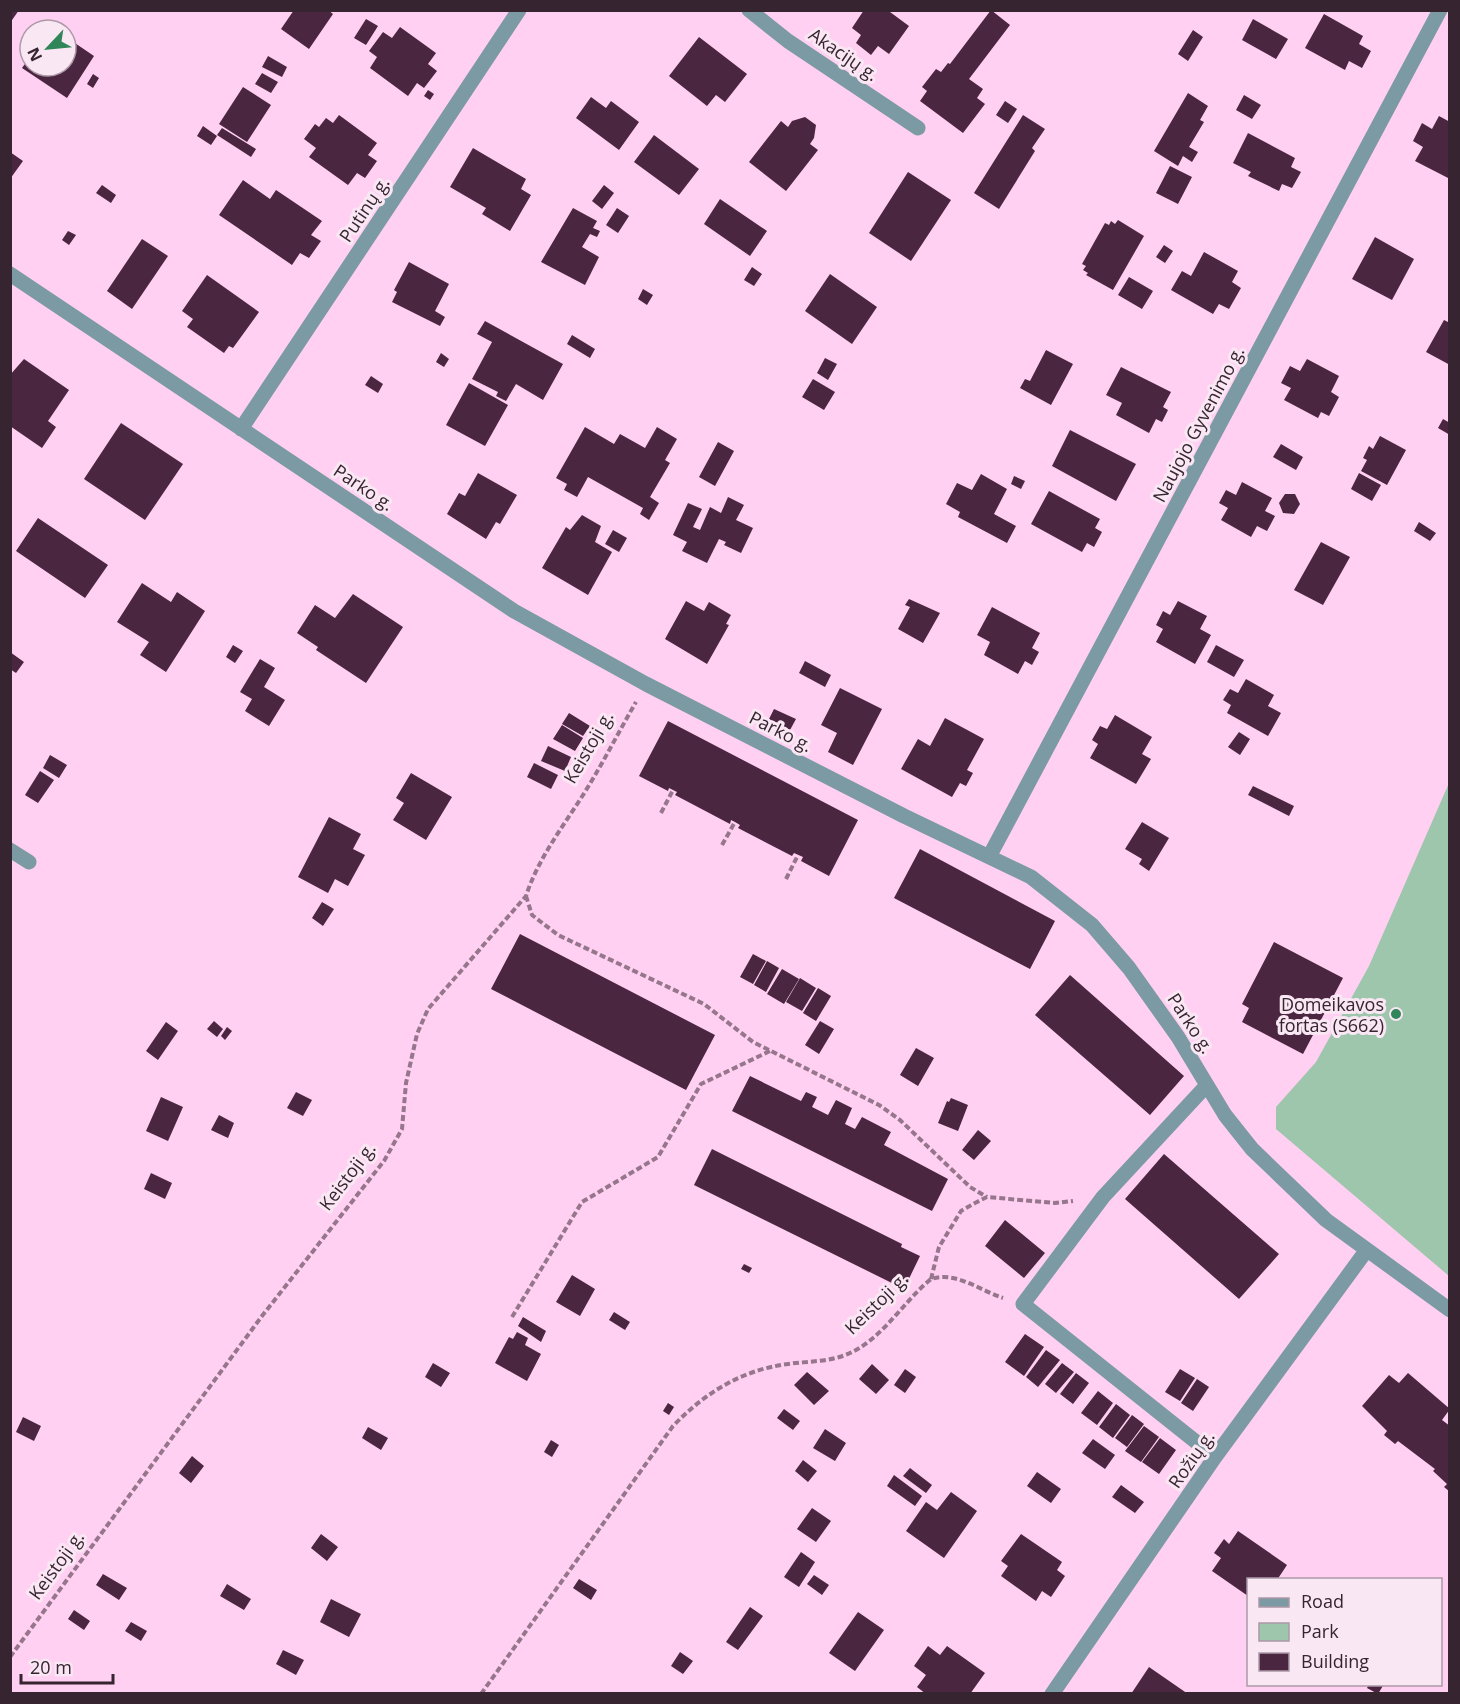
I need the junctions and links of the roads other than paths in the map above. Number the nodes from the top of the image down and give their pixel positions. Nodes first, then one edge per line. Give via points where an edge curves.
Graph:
1 (519, 10) edge
2 (749, 10) edge
3 (1440, 10) edge
4 (918, 128) dead end
5 (10, 274) edge
6 (241, 429) junction
7 (10, 850) edge
8 (990, 855) junction
9 (29, 862) dead end
10 (1207, 1085) junction
11 (1366, 1251) junction
12 (1449, 1310) edge
13 (1215, 1457) junction
14 (1052, 1694) edge

1 - 6 street, Putinų g.
2 - 4 street, Akacijų g. via 788,41
3 - 8 street, Naujojo Gyvenimo g.
5 - 6 street, Parko g.
6 - 8 street, Parko g. via 470,585 577,649 904,816
7 - 9 street
8 - 10 street, Parko g. via 1039,883 1109,943 1178,1037
10 - 11 street, Parko g. via 1252,1149 1326,1220
10 - 13 street via 1103,1197 1023,1304
11 - 12 street, Parko g.
11 - 13 street, Rožių g.
13 - 14 street, Rožių g.

